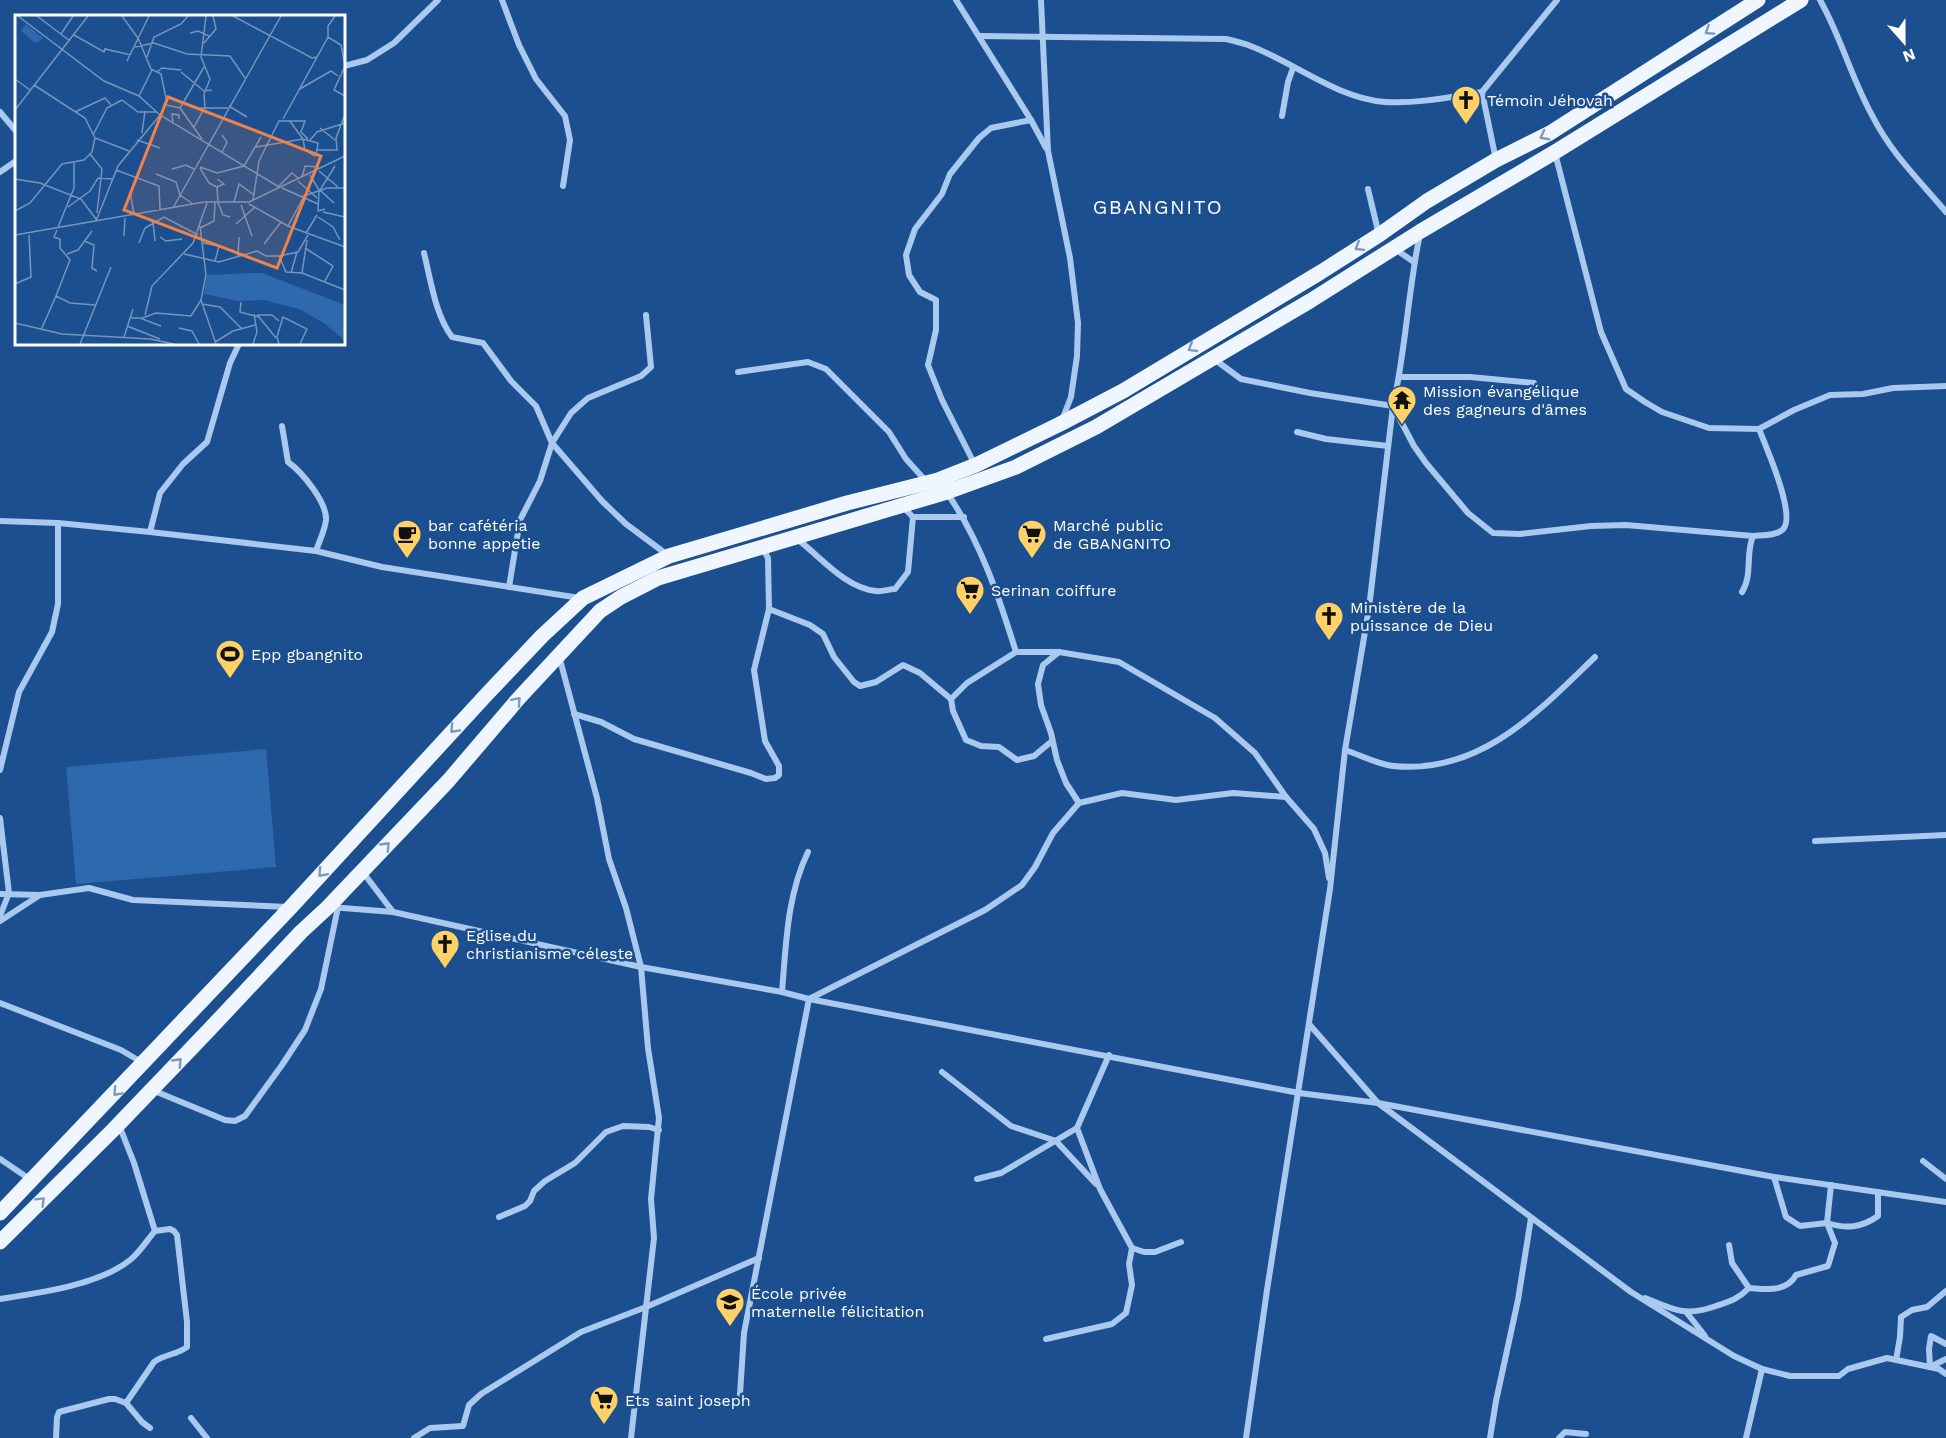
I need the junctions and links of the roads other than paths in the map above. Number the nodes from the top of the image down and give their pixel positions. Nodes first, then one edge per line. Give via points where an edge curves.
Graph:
1 (438, 0) edge
2 (502, 0) edge
3 (956, 0) edge
4 (1041, 0) edge
5 (1557, 0) edge
6 (1758, 0) edge
7 (1802, 0) edge
8 (1820, 0) edge
9 (980, 36) junction
10 (1044, 36) junction
11 (345, 66) edge
12 (1293, 68) junction
13 (1482, 92) junction
14 (0, 112) edge
15 (1282, 116) dead end
16 (1031, 120) junction
17 (15, 131) edge
18 (1047, 151) junction
19 (1555, 152) junction
20 (1497, 160) junction
21 (15, 162) edge
22 (0, 172) edge
23 (563, 186) dead end
24 (1368, 189) dead end
25 (1946, 212) edge
26 (1421, 231) junction
27 (1379, 235) junction
28 (1395, 248) junction
29 (424, 253) dead end
30 (1414, 262) junction
31 (646, 315) dead end
32 (239, 345) edge
33 (1214, 359) junction
34 (738, 372) dead end
35 (1400, 377) junction
36 (1534, 382) dead end
37 (1946, 386) edge
38 (1393, 405) junction
39 (1060, 424) junction
40 (282, 426) dead end
41 (1759, 429) junction
42 (1297, 432) dead end
43 (552, 443) junction
44 (1388, 446) junction
45 (976, 465) junction
46 (943, 486) junction
47 (901, 506) junction
48 (913, 517) junction
49 (964, 518) junction
50 (0, 521) edge
51 (58, 523) junction
52 (150, 531) junction
53 (1753, 536) junction
54 (795, 537) junction
55 (761, 547) junction
56 (316, 551) junction
57 (669, 556) junction
58 (509, 587) junction
59 (1742, 592) dead end
60 (583, 598) junction
61 (769, 609) junction
62 (1059, 651) junction
63 (1016, 652) junction
64 (559, 655) junction
65 (1595, 657) dead end
66 (951, 699) junction
67 (574, 714) junction
68 (3, 739) edge
69 (1052, 741) junction
70 (1345, 750) junction
71 (0, 770) edge
72 (1286, 797) junction
73 (1079, 803) junction
74 (0, 818) edge
75 (1946, 835) edge
76 (1815, 841) dead end
77 (808, 852) dead end
78 (362, 871) junction
79 (1330, 889) junction
80 (9, 893) junction
81 (0, 894) edge
82 (40, 895) junction
83 (291, 907) junction
84 (333, 907) junction
85 (393, 912) junction
86 (0, 916) edge
87 (0, 921) edge
88 (641, 967) junction
89 (782, 992) junction
90 (809, 999) junction
91 (0, 1003) edge
92 (1310, 1024) junction
93 (1109, 1055) junction
94 (143, 1063) junction
95 (942, 1072) dead end
96 (152, 1090) junction
97 (1299, 1093) junction
98 (1378, 1103) junction
99 (118, 1124) junction
100 (1077, 1128) junction
101 (659, 1130) junction
102 (1056, 1141) junction
103 (0, 1159) edge
104 (1923, 1161) dead end
105 (1774, 1177) junction
106 (977, 1179) dead end
107 (1946, 1179) edge
108 (32, 1181) junction
109 (1831, 1185) junction
110 (1100, 1189) junction
111 (1878, 1192) junction
112 (1946, 1202) edge
113 (0, 1213) edge
114 (499, 1217) dead end
115 (1531, 1218) junction
116 (1827, 1223) junction
117 (155, 1231) junction
118 (0, 1242) edge
119 (1181, 1242) dead end
120 (1729, 1245) dead end
121 (1132, 1248) junction
122 (759, 1258) junction
123 (1749, 1288) junction
124 (1946, 1291) edge
125 (1631, 1292) junction
126 (0, 1299) edge
127 (645, 1307) junction
128 (1687, 1313) junction
129 (1046, 1339) dead end
130 (1708, 1341) junction
131 (1946, 1344) edge
132 (1946, 1359) edge
133 (1896, 1360) junction
134 (1930, 1367) junction
135 (1762, 1369) junction
136 (1946, 1374) edge
137 (740, 1394) dead end
138 (126, 1403) junction
139 (191, 1419) dead end
140 (150, 1428) dead end
141 (1586, 1434) dead end
142 (56, 1438) edge
143 (207, 1438) edge
144 (414, 1438) edge
145 (631, 1438) edge
146 (1246, 1438) edge
147 (1490, 1438) edge
148 (1559, 1438) edge
149 (1746, 1438) edge

1 - 11 street via 394,43 367,60
2 - 23 street via 536,80 565,116 570,140
3 - 9 street
4 - 10 street
5 - 13 street
6 -> 20 main road via 1550,133
7 - 19 main road
8 - 25 street via 1891,149
9 - 10 street
9 - 16 street
10 - 12 street via 1226,39 1251,46
10 - 18 street
12 - 13 street via 1355,95 1384,102 1424,101
12 - 15 street
13 - 20 street
14 - 17 street
16 - 18 street
16 - 45 street via 991,128 979,138 950,174 942,194 915,229 906,255 909,275 920,292 936,300 936,330 928,365
18 - 39 street via 1070,258 1078,323 1071,397
19 - 26 main road
19 - 41 street via 1601,332 1626,389 1662,412 1709,428
20 - 27 main road
21 - 22 street
24 - 27 street
26 - 28 main road
26 - 30 street
27 -> 39 main road via 1123,392
28 - 30 street
28 - 33 main road
29 - 43 street via 445,327 452,337 483,343 511,381 536,406
30 - 35 street
31 - 43 street via 651,367 641,376 588,398 571,413
32 - 52 street via 207,442 160,493
33 - 38 street via 1240,379
33 - 46 main road via 1096,427 1016,467
34 - 46 street via 808,362 826,369 889,432 925,480
35 - 36 street
35 - 38 street
37 - 41 street via 1830,395
38 - 44 street
38 - 53 street via 1426,463 1468,513 1492,533 1626,525
39 - 45 main road
40 - 56 street via 288,462 307,480 326,519
41 - 53 street via 1779,477 1786,516 1782,531
42 - 44 street
43 - 57 street via 602,501
43 - 58 street via 540,481 520,520
44 - 70 street via 1369,608
45 - 46 main road
46 - 47 main road
46 - 49 street
46 - 57 main road via 847,503
47 - 48 street
47 - 54 main road
48 - 49 street
48 - 54 street via 908,572 895,589 876,591 857,585 833,571
49 - 63 street
50 - 51 street
51 - 52 street
51 - 68 street via 58,604 52,632 19,692
52 - 56 street
53 - 59 street via 1749,582
54 - 55 main road
55 - 61 street via 768,558
55 - 64 main road via 658,578 621,597 600,611
56 - 58 street via 382,567
57 - 60 main road
58 - 60 street
60 -> 83 main road via 480,701
61 - 66 street via 823,634 834,657 860,686 876,682 903,665 921,673
61 - 67 street via 754,670 765,741 779,766 775,778 766,779 634,739
62 - 63 street
62 - 69 street via 1043,665 1038,684
62 - 72 street via 1119,662 1215,718 1255,753
63 - 66 street via 967,683
64 - 67 street
78 -> 64 main road
65 - 70 street via 1519,728 1453,762 1424,767 1390,765
66 - 69 street via 966,740 999,747 1017,759 1034,756
67 - 88 street via 609,859
68 - 71 street
69 - 73 street via 1066,783
70 - 79 street
72 - 73 street via 1233,793 1176,800 1122,794
72 - 79 street via 1314,829 1325,853
73 - 90 street via 1053,833 1022,885 985,910
74 - 80 street
75 - 76 street
77 - 89 street via 793,896
78 - 84 main road
78 - 85 street
79 - 92 street
80 - 81 street
80 - 82 street
80 - 86 street
82 - 83 street via 90,888 133,900
82 - 87 street
83 - 94 main road
84 - 85 street
96 -> 84 main road via 301,932
84 - 96 street via 321,989 305,1030 245,1116 236,1121 225,1120
85 - 88 street
88 - 89 street
88 - 101 street
89 - 90 street
90 - 93 street
90 - 122 street
91 - 94 street via 121,1050
92 - 97 street
92 - 98 street
93 - 97 street
93 - 100 street
94 -> 108 main road
95 - 102 street via 1011,1126
96 - 99 main road
97 - 98 street
97 - 146 street
98 - 105 street
98 - 115 street
99 - 117 street
118 -> 99 main road
100 - 102 street
100 - 110 street
101 - 114 street via 623,1126 606,1132 575,1163 539,1186 525,1206
101 - 127 street via 651,1199 654,1238
102 - 106 street via 1001,1173
102 - 110 street
103 - 108 street
104 - 107 street
105 - 109 street
105 - 116 street via 1786,1217 1800,1226
108 - 113 main road
109 - 111 street
109 - 116 street
110 - 121 street
111 - 112 street
111 - 116 street via 1878,1216 1866,1225 1843,1227
115 - 125 street
115 - 147 street
116 - 123 street via 1835,1243 1828,1266 1796,1275 1773,1290
117 - 126 street via 131,1259 111,1272 83,1282
117 - 138 street via 170,1229 177,1235 187,1347 154,1362
119 - 121 street via 1155,1252
120 - 123 street via 1732,1263
121 - 129 street via 1132,1285 1126,1313 1112,1324
122 - 127 street
122 - 137 street via 744,1333
123 - 128 street via 1738,1298 1702,1312
124 - 133 street via 1927,1307 1900,1317
125 - 128 street
125 - 130 street
127 - 144 street via 581,1332 482,1394 469,1405 463,1426 430,1428
127 - 145 street
128 - 130 street
130 - 135 street
131 - 134 street via 1931,1336
132 - 134 street
133 - 134 street
133 - 135 street via 1887,1358 1848,1369 1839,1376 1790,1376
134 - 136 street
135 - 149 street
138 - 140 street
138 - 142 street via 109,1399 59,1412
139 - 143 street
141 - 148 street via 1565,1432

